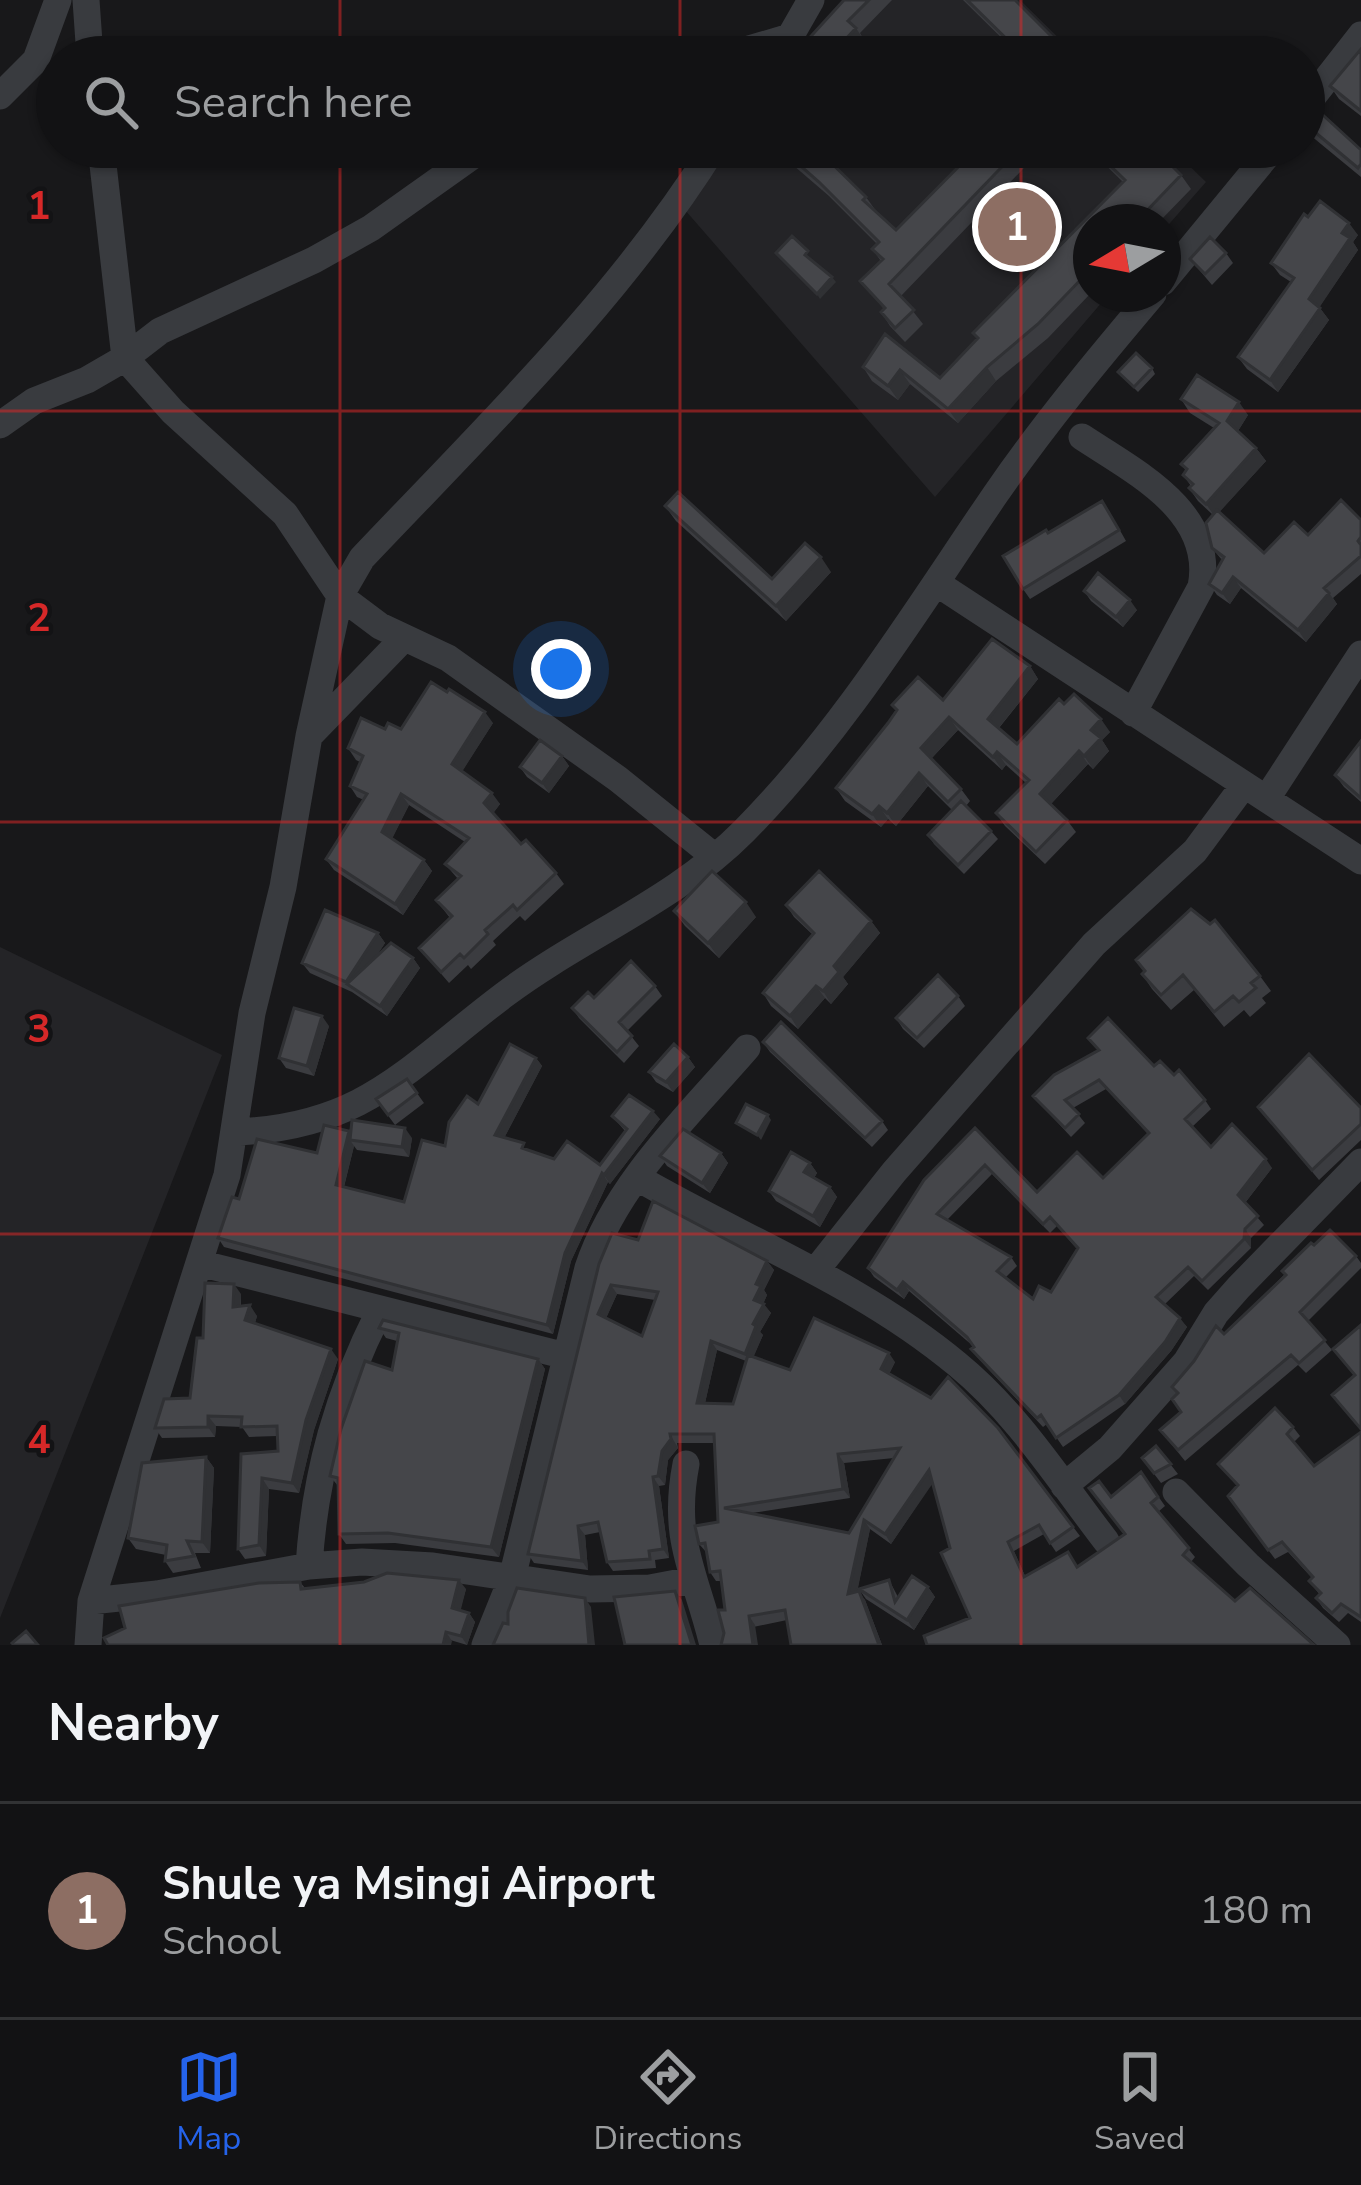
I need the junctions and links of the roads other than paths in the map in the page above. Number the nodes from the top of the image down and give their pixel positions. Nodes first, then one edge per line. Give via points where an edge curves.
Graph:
1 (58, 0) edge
2 (86, 0) edge
3 (812, 0) edge
4 (1361, 34) edge
5 (45, 36) edge
6 (89, 36) edge
7 (791, 36) edge
8 (36, 60) edge
9 (1325, 81) edge
10 (0, 96) edge
11 (102, 168) edge
12 (455, 168) edge
13 (701, 168) edge
14 (1257, 168) edge
15 (1181, 260) edge
16 (1138, 312) edge
17 (125, 358) junction
18 (0, 425) edge
19 (1082, 437) dead end
20 (938, 584) junction
21 (340, 596) junction
22 (404, 638) junction
23 (1361, 654) edge
24 (1133, 713) junction
25 (309, 736) junction
26 (1256, 792) junction
27 (716, 857) junction
28 (1361, 861) edge
29 (747, 1048) dead end
30 (235, 1132) junction
31 (1361, 1162) edge
32 (638, 1178) junction
33 (200, 1263) junction
34 (817, 1269) junction
35 (380, 1310) junction
36 (566, 1356) junction
37 (686, 1464) dead end
38 (1064, 1486) junction
39 (1176, 1492) dead end
40 (1106, 1540) edge
41 (309, 1566) junction
42 (512, 1578) junction
43 (692, 1580) junction
44 (91, 1600) junction
45 (88, 1645) edge
46 (485, 1645) edge
47 (713, 1645) edge
48 (1336, 1645) edge

1 - 5 street
2 - 6 street
3 - 7 street
4 - 9 street
8 - 10 street
11 - 17 street
12 - 17 street via 371,228 160,331
13 - 21 street via 597,306 362,558
14 - 15 street
16 - 20 street via 1039,434
17 - 18 street
17 - 21 street via 285,514
19 - 24 street via 1176,505 1205,567
20 - 24 street
20 - 27 street via 819,743
21 - 22 street
21 - 25 street
22 - 25 street
22 - 27 street via 448,658
23 - 26 street
24 - 26 street
25 - 30 street
26 - 28 street
26 - 34 street via 1094,944
27 - 30 street via 556,958 363,1102 312,1123
29 - 32 street
30 - 33 street
31 - 38 street via 1216,1313 1186,1362 1110,1448
32 - 34 street
32 - 36 street via 602,1230
33 - 35 street
33 - 44 street
34 - 38 street via 958,1364
35 - 36 street
35 - 41 street via 325,1448
36 - 42 street
37 - 43 street via 679,1519
38 - 40 street
39 - 48 street
41 - 42 street via 400,1563
41 - 44 street
42 - 43 street via 590,1589
42 - 46 street
43 - 47 street
44 - 45 street

